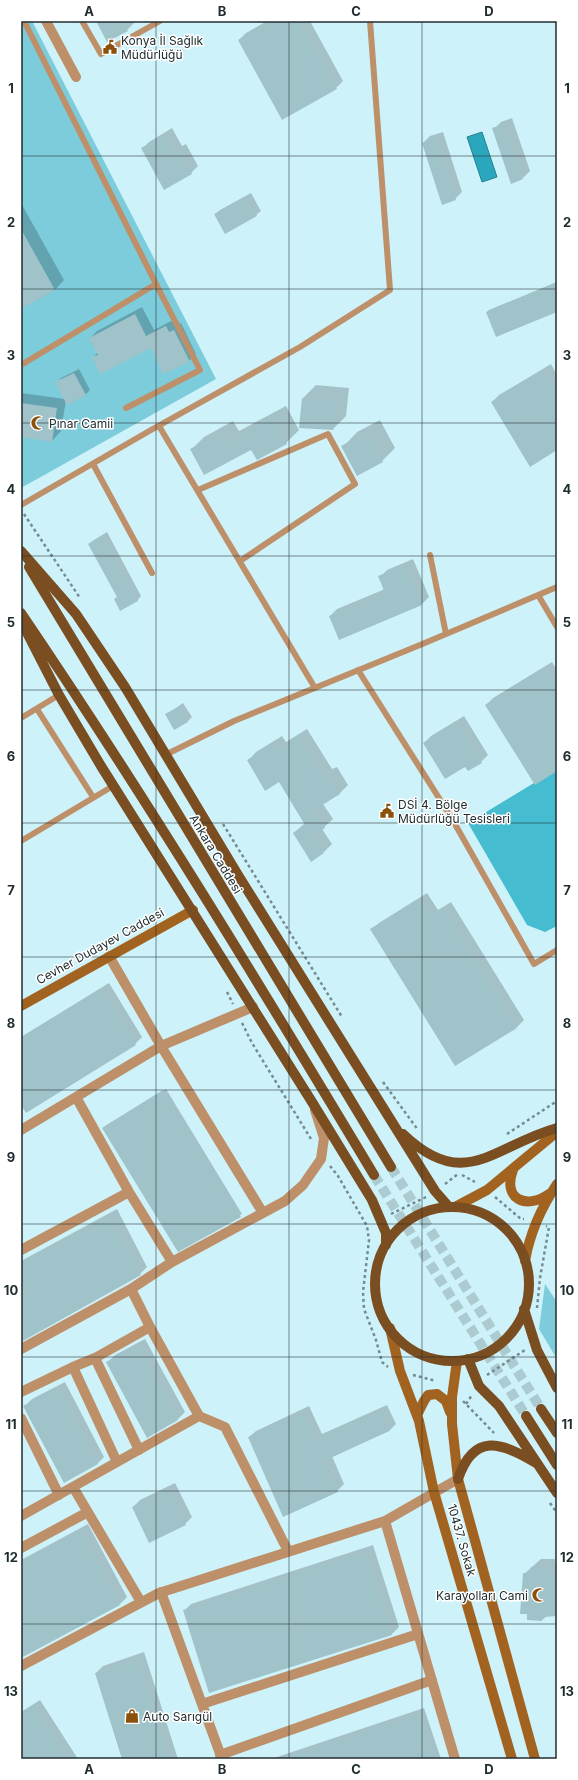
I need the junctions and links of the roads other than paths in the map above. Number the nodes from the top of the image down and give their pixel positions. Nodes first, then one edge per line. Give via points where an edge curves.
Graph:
1 (24, 21) edge
2 (46, 21) edge
3 (82, 21) edge
4 (160, 21) edge
5 (370, 21) edge
6 (76, 77) dead end
7 (156, 284) junction
8 (21, 365) edge
9 (126, 408) dead end
10 (159, 426) junction
11 (93, 464) junction
12 (198, 490) junction
13 (21, 506) edge
14 (21, 551) edge
15 (21, 554) edge
16 (430, 555) dead end
17 (240, 561) junction
18 (152, 573) dead end
19 (557, 587) edge
20 (538, 596) junction
21 (21, 613) edge
22 (21, 621) edge
23 (557, 626) edge
24 (446, 634) junction
25 (358, 670) junction
26 (315, 688) junction
27 (60, 696) junction
28 (38, 709) junction
29 (21, 718) edge
30 (165, 755) junction
31 (113, 786) junction
32 (93, 797) junction
33 (21, 841) edge
34 (192, 910) junction
35 (557, 950) edge
36 (109, 956) junction
37 (21, 1006) edge
38 (253, 1007) junction
39 (162, 1046) junction
40 (76, 1097) junction
41 (312, 1102) junction
42 (392, 1123) junction
43 (557, 1128) edge
44 (21, 1130) edge
45 (557, 1132) edge
46 (391, 1167) tunnel mouth
47 (513, 1170) junction
48 (374, 1175) tunnel mouth
49 (554, 1188) edge
50 (129, 1192) junction
51 (452, 1207) junction
52 (263, 1213) junction
53 (386, 1245) junction
54 (21, 1250) edge
55 (525, 1261) junction
56 (172, 1262) junction
57 (131, 1289) junction
58 (524, 1309) junction
59 (150, 1327) junction
60 (390, 1328) junction
61 (21, 1349) edge
62 (95, 1358) junction
63 (468, 1359) junction
64 (457, 1361) junction
65 (73, 1368) junction
66 (557, 1388) edge
67 (21, 1392) edge
68 (541, 1409) tunnel mouth
69 (417, 1415) junction
70 (199, 1416) junction
71 (526, 1416) tunnel mouth
72 (452, 1417) junction
73 (21, 1418) edge
74 (557, 1432) edge
75 (139, 1450) junction
76 (117, 1462) junction
77 (538, 1464) junction
78 (557, 1466) edge
79 (458, 1479) junction
80 (73, 1487) junction
81 (434, 1492) junction
82 (557, 1493) edge
83 (59, 1495) junction
84 (88, 1512) junction
85 (21, 1516) edge
86 (385, 1520) junction
87 (21, 1548) edge
88 (288, 1551) junction
89 (161, 1592) junction
90 (141, 1602) junction
91 (418, 1634) junction
92 (21, 1666) edge
93 (432, 1680) junction
94 (202, 1704) junction
95 (221, 1757) edge
96 (455, 1759) edge
97 (512, 1759) edge
98 (535, 1759) edge

1 - 7 lane
2 - 6 street
3 - 4 lane via 101,54
5 - 10 lane via 390,290 300,347
7 - 8 lane
7 - 9 lane via 200,370
10 - 11 lane
10 - 12 lane
11 - 13 lane
11 - 18 lane
12 - 17 lane
12 - 17 lane via 328,434 355,484
14 - 30 main road via 76,614 125,687
15 - 46 main road, Ankara Caddesi
16 - 24 lane
17 - 26 lane
19 - 20 lane
20 - 23 lane
20 - 24 lane
21 - 48 main road via 82,704 270,1002
22 - 27 main road
24 - 25 lane
25 - 26 lane
25 - 35 lane via 451,817 534,964
26 - 30 lane via 234,721
27 - 28 lane
27 - 31 main road
28 - 29 lane
28 - 32 lane
30 - 42 main road
31 - 32 lane
31 - 34 main road
32 - 33 lane
34 - 36 street, Cevher Dudayev Caddesi
34 - 38 main road
36 - 37 street, Cevher Dudayev Caddesi
36 - 39 street
38 - 39 street
38 - 41 main road
39 - 40 street
39 - 52 street
40 - 44 street
40 - 50 street
41 - 52 street via 324,1138 321,1159 303,1185 285,1201
41 - 53 main road via 372,1200 386,1233
42 - 43 main road via 410,1141 458,1169 531,1136
42 - 51 main road via 435,1192
45 - 47 street
47 - 49 street via 509,1184 511,1191 520,1200 533,1201
47 - 51 street via 487,1190
49 - 55 street via 536,1222
50 - 54 street
50 - 56 street
51 - 53 main road via 428,1211 408,1221
51 - 55 main road via 481,1213 500,1224 515,1241
52 - 56 street
53 - 60 main road via 377,1268 376,1287 379,1306
55 - 58 main road via 528,1290
56 - 57 street
57 - 59 street
57 - 61 street
58 - 63 main road via 514,1329 499,1345
58 - 66 main road via 535,1344
59 - 62 street
59 - 70 street
60 - 64 main road via 405,1344 424,1356
60 - 69 street, 10437. Sokak via 400,1371
62 - 65 street
62 - 75 street
63 - 64 main road
63 - 77 main road via 479,1386 499,1406
64 - 72 street, 10437. Sokak
65 - 67 street
65 - 76 street
68 - 74 main road
69 - 72 street via 428,1395 437,1394 446,1401
69 - 81 street, 10437. Sokak
70 - 75 street
70 - 88 street via 225,1427
71 - 78 main road
72 - 79 street, 10437. Sokak
73 - 83 street
75 - 76 street
76 - 80 street
77 - 79 main road via 508,1448 494,1445 477,1449 463,1464
77 - 82 main road
79 - 81 street
79 - 98 street, 10437. Sokak
80 - 83 street
80 - 84 street
81 - 86 street
81 - 97 street, 10437. Sokak
83 - 85 street
84 - 87 street
84 - 90 street
86 - 88 street
86 - 91 street
88 - 89 street
89 - 90 street
89 - 94 street
90 - 92 street
91 - 93 street
91 - 94 street
93 - 95 street
93 - 96 street
94 - 95 street

